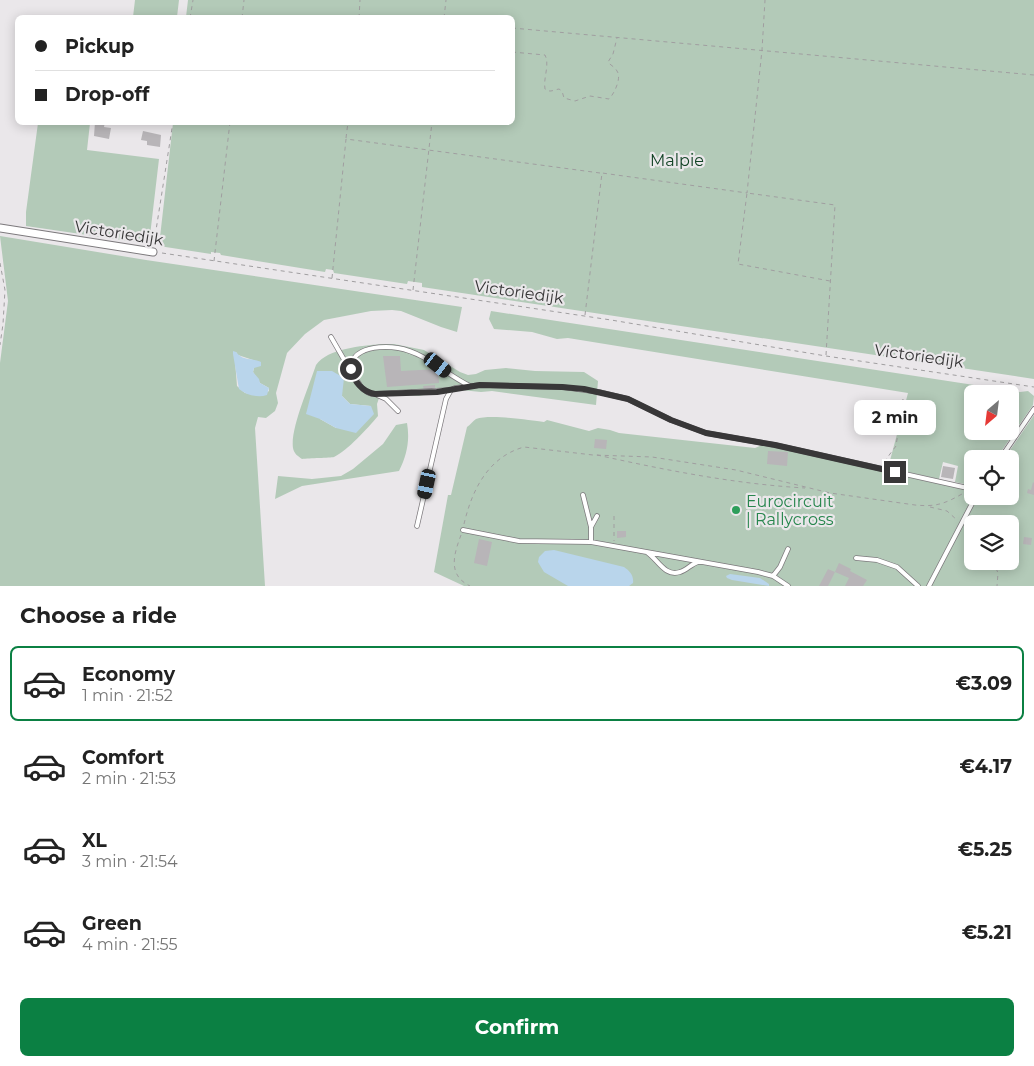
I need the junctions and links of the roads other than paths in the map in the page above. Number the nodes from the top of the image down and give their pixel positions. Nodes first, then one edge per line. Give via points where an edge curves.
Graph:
1 (0, 228) edge
2 (152, 252) road end
3 (331, 337) dead end
4 (351, 372) junction
5 (470, 386) junction
6 (451, 390) junction
7 (375, 394) junction
8 (1034, 409) edge
9 (398, 411) dead end
10 (1006, 450) edge
11 (964, 488) edge
12 (583, 495) dead end
13 (971, 505) edge
14 (597, 516) dead end
15 (417, 526) dead end
16 (591, 527) junction
17 (463, 530) road end
18 (591, 542) junction
19 (788, 549) dead end
20 (646, 552) junction
21 (856, 558) dead end
22 (701, 562) junction
23 (773, 576) junction
24 (788, 586) edge
25 (918, 586) edge
26 (929, 586) edge

1 - 2 street, Victoriedijk
3 - 4 lane
4 - 5 lane via 358,352 387,347 427,359
4 - 7 lane via 361,387
5 - 6 lane
5 - 11 lane via 562,387 600,392 628,399 706,433 775,445
6 - 7 lane
6 - 15 lane via 444,406
7 - 9 lane via 386,399
8 - 10 lane
12 - 16 lane
13 - 26 lane
14 - 16 lane
16 - 18 lane
17 - 18 lane via 519,541
18 - 20 lane
19 - 23 lane
20 - 22 lane
20 - 22 lane via 672,572 681,572
21 - 25 lane via 877,560 897,567
22 - 23 lane
23 - 24 lane

